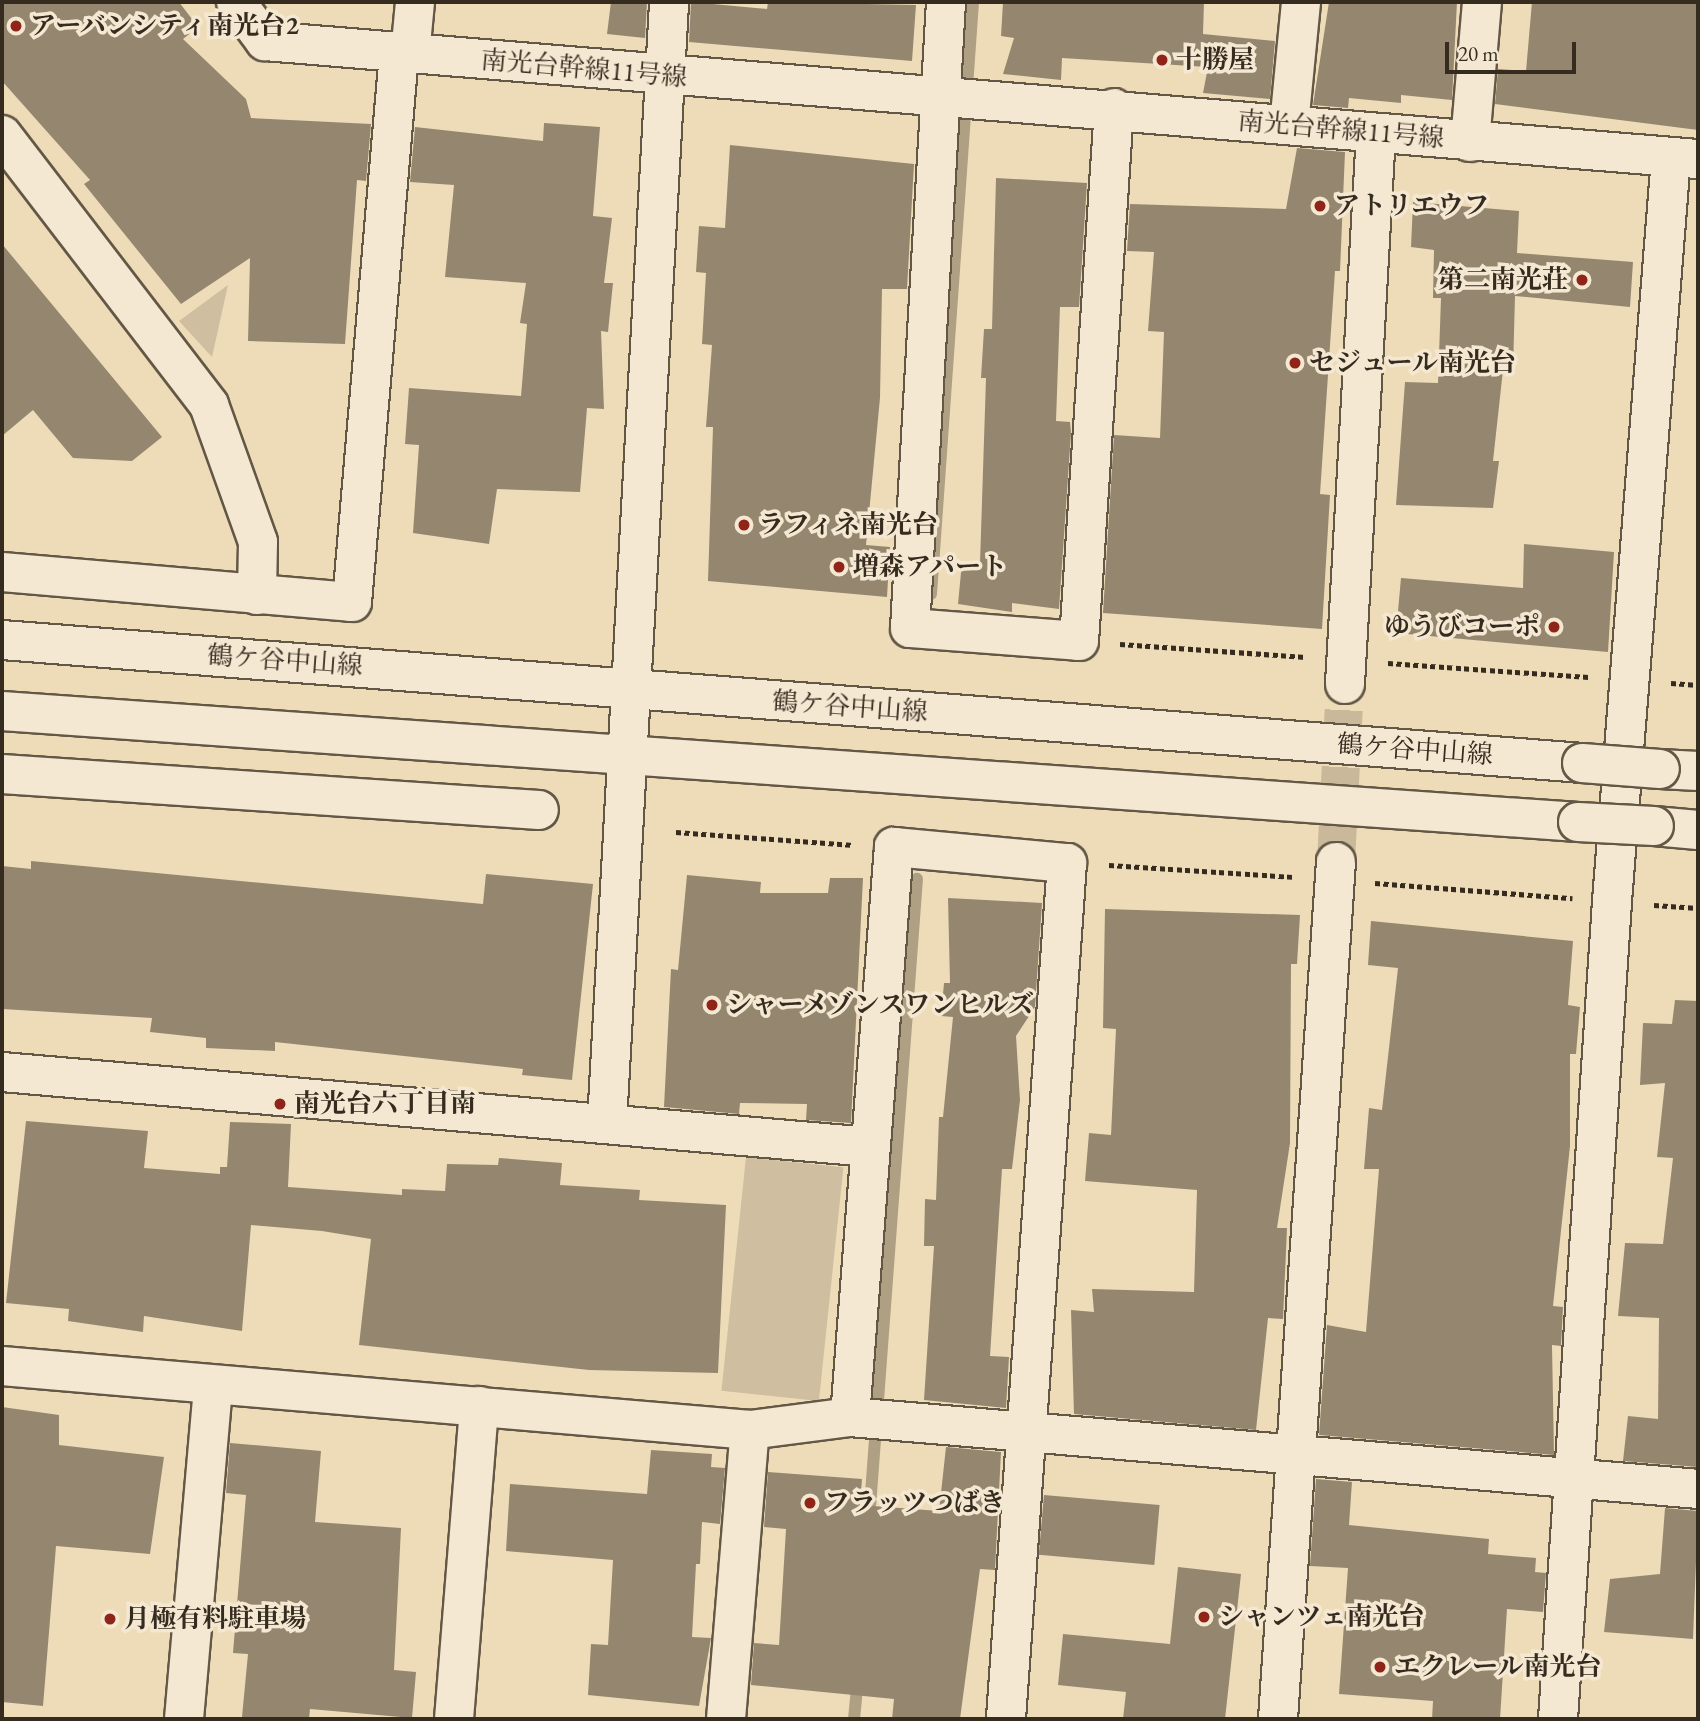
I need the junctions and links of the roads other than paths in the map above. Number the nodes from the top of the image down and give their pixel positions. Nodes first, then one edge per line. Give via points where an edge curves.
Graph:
1 (236, 2) edge
2 (415, 2) edge
3 (669, 2) edge
4 (946, 2) edge
5 (1301, 2) edge
6 (1482, 2) edge
7 (404, 55) junction
8 (661, 76) junction
9 (958, 97) junction
10 (1115, 108) junction
11 (1289, 125) junction
12 (1376, 133) junction
13 (2, 135) edge
14 (1470, 142) junction
15 (1685, 158) edge
16 (2, 572) edge
17 (257, 595) junction
18 (2, 640) edge
19 (1345, 684) tunnel mouth
20 (631, 687) junction
21 (2, 711) edge
22 (629, 753) junction
23 (1698, 771) edge
24 (2, 774) edge
25 (539, 810) dead end
26 (1698, 830) edge
27 (1335, 871) tunnel mouth
28 (2, 1072) edge
29 (607, 1123) junction
30 (870, 1147) junction
31 (2, 1366) edge
32 (213, 1385) junction
33 (479, 1406) junction
34 (871, 1419) junction
35 (750, 1430) junction
36 (1026, 1432) junction
37 (1294, 1456) junction
38 (1575, 1479) junction
39 (1698, 1489) edge
40 (184, 1719) edge
41 (454, 1719) edge
42 (726, 1719) edge
43 (1006, 1719) edge
44 (1278, 1719) edge
45 (1558, 1719) edge

1 - 7 street, 南光台幹線11号線 via 265,41
2 - 7 street
3 - 8 street
4 - 9 street
5 - 11 street
6 - 14 street
7 - 8 street, 南光台幹線11号線
7 - 17 street via 352,602
8 - 9 street, 南光台幹線11号線
8 - 20 street
9 - 10 street, 南光台幹線11号線
9 - 10 street via 910,628 1079,641
10 - 11 street, 南光台幹線11号線
11 - 12 street, 南光台幹線11号線
12 - 14 street, 南光台幹線11号線
12 - 19 street
13 - 17 street via 209,405 258,542
14 - 15 street, 南光台幹線11号線
15 - 38 street via 1612,901
16 - 17 street
18 - 20 street, 鶴ケ谷中山線
20 - 22 street
20 - 23 street, 鶴ケ谷中山線, bridge
21 - 22 street
22 - 26 street, bridge
22 - 29 street
24 - 25 street
27 - 37 street
28 - 29 street
29 - 30 street
30 - 34 street
30 - 36 street via 894,847 1067,863
31 - 32 street
32 - 33 street
32 - 40 street
33 - 35 street
33 - 41 street
34 - 35 street
34 - 36 street
35 - 42 street
36 - 37 street
36 - 43 street
37 - 38 street
37 - 44 street
38 - 39 street
38 - 45 street

